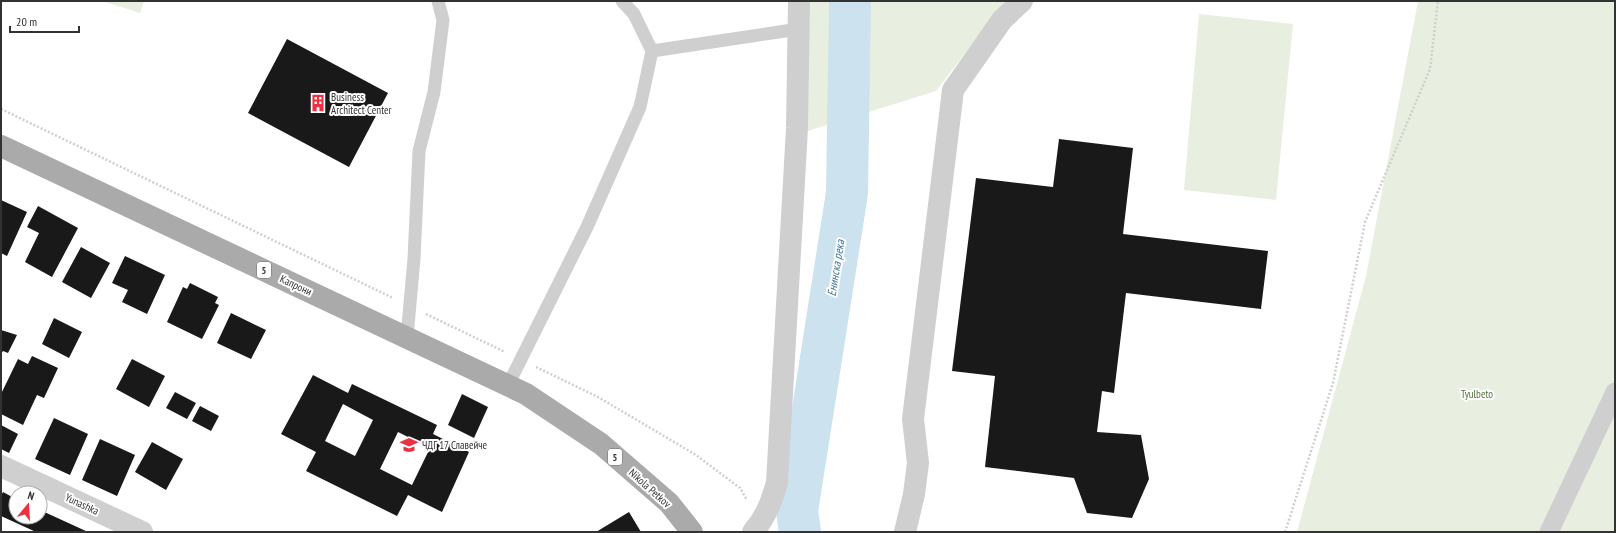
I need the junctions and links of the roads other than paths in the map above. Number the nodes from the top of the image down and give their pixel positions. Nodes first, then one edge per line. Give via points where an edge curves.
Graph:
1 (438, 1) edge
2 (622, 1) edge
3 (799, 1) edge
4 (1022, 1) edge
5 (799, 29) junction
6 (652, 52) junction
7 (1, 146) edge
8 (407, 337) junction
9 (517, 390) junction
10 (1615, 392) edge
11 (1, 466) edge
12 (142, 532) edge
13 (692, 532) edge
14 (753, 532) edge
15 (905, 532) edge
16 (1549, 532) edge

1 - 8 lane via 443,20 434,92 419,151
2 - 6 lane via 634,14
3 - 5 street
4 - 15 street via 1002,20 953,90 913,419 918,463
5 - 6 lane
5 - 14 street via 797,128 777,482 771,505
6 - 9 lane via 640,107
7 - 8 main road, Капрони / 5
8 - 9 main road, Капрони / 5
9 - 13 main road, Nikola Petkov / 5 via 600,444 669,503
10 - 16 street
11 - 12 street, Yunashka

